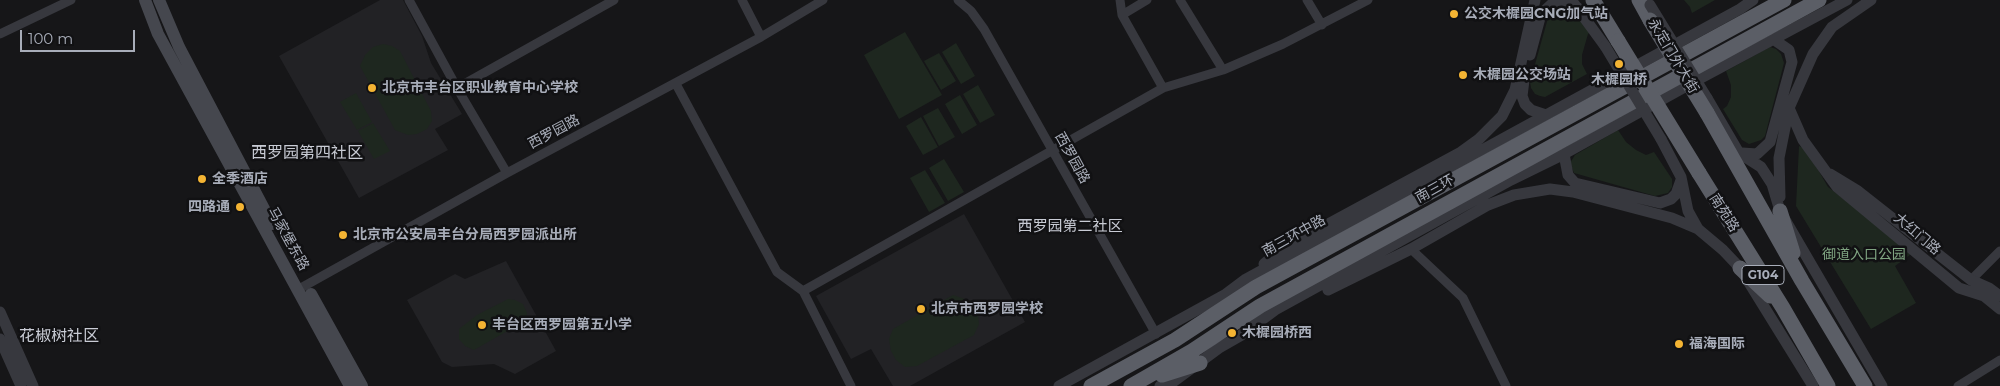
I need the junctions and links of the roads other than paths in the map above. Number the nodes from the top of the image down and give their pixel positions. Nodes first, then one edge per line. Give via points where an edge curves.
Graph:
1 (71, 0) edge
2 (144, 0) edge
3 (159, 0) edge
4 (410, 0) edge
5 (614, 0) edge
6 (742, 0) edge
7 (823, 0) edge
8 (958, 0) edge
9 (1120, 0) edge
10 (1147, 0) edge
11 (1180, 0) edge
12 (1307, 0) edge
13 (1368, 0) edge
14 (1535, 0) edge
15 (1593, 0) edge
16 (1784, 0) edge
17 (1819, 0) edge
18 (1847, 0) edge
19 (1871, 0) edge
20 (1751, 1) edge
21 (1574, 3) edge
22 (1646, 6) edge
23 (1122, 15) junction
24 (1322, 25) junction
25 (0, 34) edge
26 (761, 37) junction
27 (1773, 39) junction
28 (1611, 44) junction
29 (1223, 70) junction
30 (676, 84) junction
31 (457, 88) junction
32 (1163, 88) junction
33 (1707, 105) junction
34 (1788, 108) junction
35 (1546, 115) junction
36 (1661, 140) junction
37 (1052, 150) junction
38 (1739, 153) junction
39 (1564, 154) junction
40 (1824, 170) junction
41 (507, 173) junction
42 (1699, 173) junction
43 (1681, 180) junction
44 (1780, 211) junction
45 (1698, 229) junction
46 (1411, 249) junction
47 (2000, 251) edge
48 (1740, 268) junction
49 (1971, 280) junction
50 (1802, 281) junction
51 (1251, 283) junction
52 (302, 287) junction
53 (803, 290) junction
54 (1286, 292) junction
55 (1226, 294) joint
56 (2000, 296) edge
57 (1783, 308) junction
58 (2000, 309) edge
59 (1275, 310) junction
60 (0, 312) edge
61 (1156, 334) junction
62 (1240, 336) junction
63 (0, 339) edge
64 (2000, 360) edge
65 (1200, 363) junction
66 (1174, 384) edge
67 (1133, 385) edge
68 (21, 386) edge
69 (33, 386) edge
70 (350, 386) edge
71 (362, 386) edge
72 (851, 386) edge
73 (1059, 386) edge
74 (1091, 386) edge
75 (1160, 386) edge
76 (1506, 386) edge
77 (1813, 386) edge
78 (1828, 386) edge
79 (1865, 386) edge
80 (1882, 386) edge
81 (1958, 386) edge

1 - 25 street
2 - 52 main road, 马家堡东路 via 158,34
3 - 52 main road, 马家堡东路
4 - 31 street
5 - 31 street
6 - 26 street
7 - 26 street, 西罗园路
8 - 37 street, 西罗园路 via 971,10 984,29
9 - 23 street
10 - 23 street
11 - 29 street
12 - 24 street
13 - 24 street
14 - 51 street via 1515,90 1502,116 1479,139 1461,152 1280,250
15 - 28 highway, G104
16 - 51 highway, 南三环
17 - 54 highway, 南三环
18 - 27 street
19 - 34 street via 1832,27 1813,54
20 - 35 street, 南三环中路
21 - 28 street
21 - 35 street via 1554,2 1541,14 1522,88 1525,104 1531,110
22 - 33 highway, 永定门外大街 / G104, bridge
23 - 32 street
24 - 29 street
26 - 30 street, 西罗园路
27 - 38 street via 1789,50 1792,62 1770,142 1757,154
27 - 39 street
28 - 36 street, bridge
28 - 42 highway, 南苑路 / G104, bridge
29 - 32 street
30 - 41 street, 西罗园路
30 - 53 street via 777,272
31 - 41 street
32 - 37 street
33 - 38 street
33 - 50 highway, G104
34 - 40 street, 大红门路 via 1803,140
34 - 44 street via 1779,158
35 - 51 street, 南三环中路
36 - 42 street
36 - 43 street
37 - 53 street
37 - 61 street, 西罗园路
38 - 44 street via 1761,167 1772,184
39 - 43 street via 1568,175 1575,183 1660,203 1671,200
39 - 59 street
40 - 49 street, 大红门路 via 1858,191
40 - 58 street, 大红门路 via 1837,187 1959,288 1984,296
41 - 52 street, 西罗园路
42 - 57 highway, 南苑路 / G104
43 - 45 street via 1688,211
44 - 50 highway
44 - 80 street
45 - 46 street via 1672,218 1550,189 1514,195 1488,205
45 - 48 street
46 - 62 street via 1273,316
46 - 76 street via 1463,298
47 - 49 street
48 - 57 highway
48 - 77 street
49 - 56 street, 大红门路
50 - 79 highway, G104
51 - 55 highway
51 - 74 highway, 南三环 via 1175,340
52 - 70 main road, 马家堡东路
52 - 71 main road, 马家堡东路
53 - 72 street
54 - 59 highway
54 - 67 highway, 南三环
55 - 61 street
57 - 78 highway, 南苑路 / G104
59 - 62 street
60 - 69 street
61 - 73 street
62 - 65 street
63 - 68 street
64 - 81 street
65 - 66 street
65 - 67 highway
66 - 75 street

